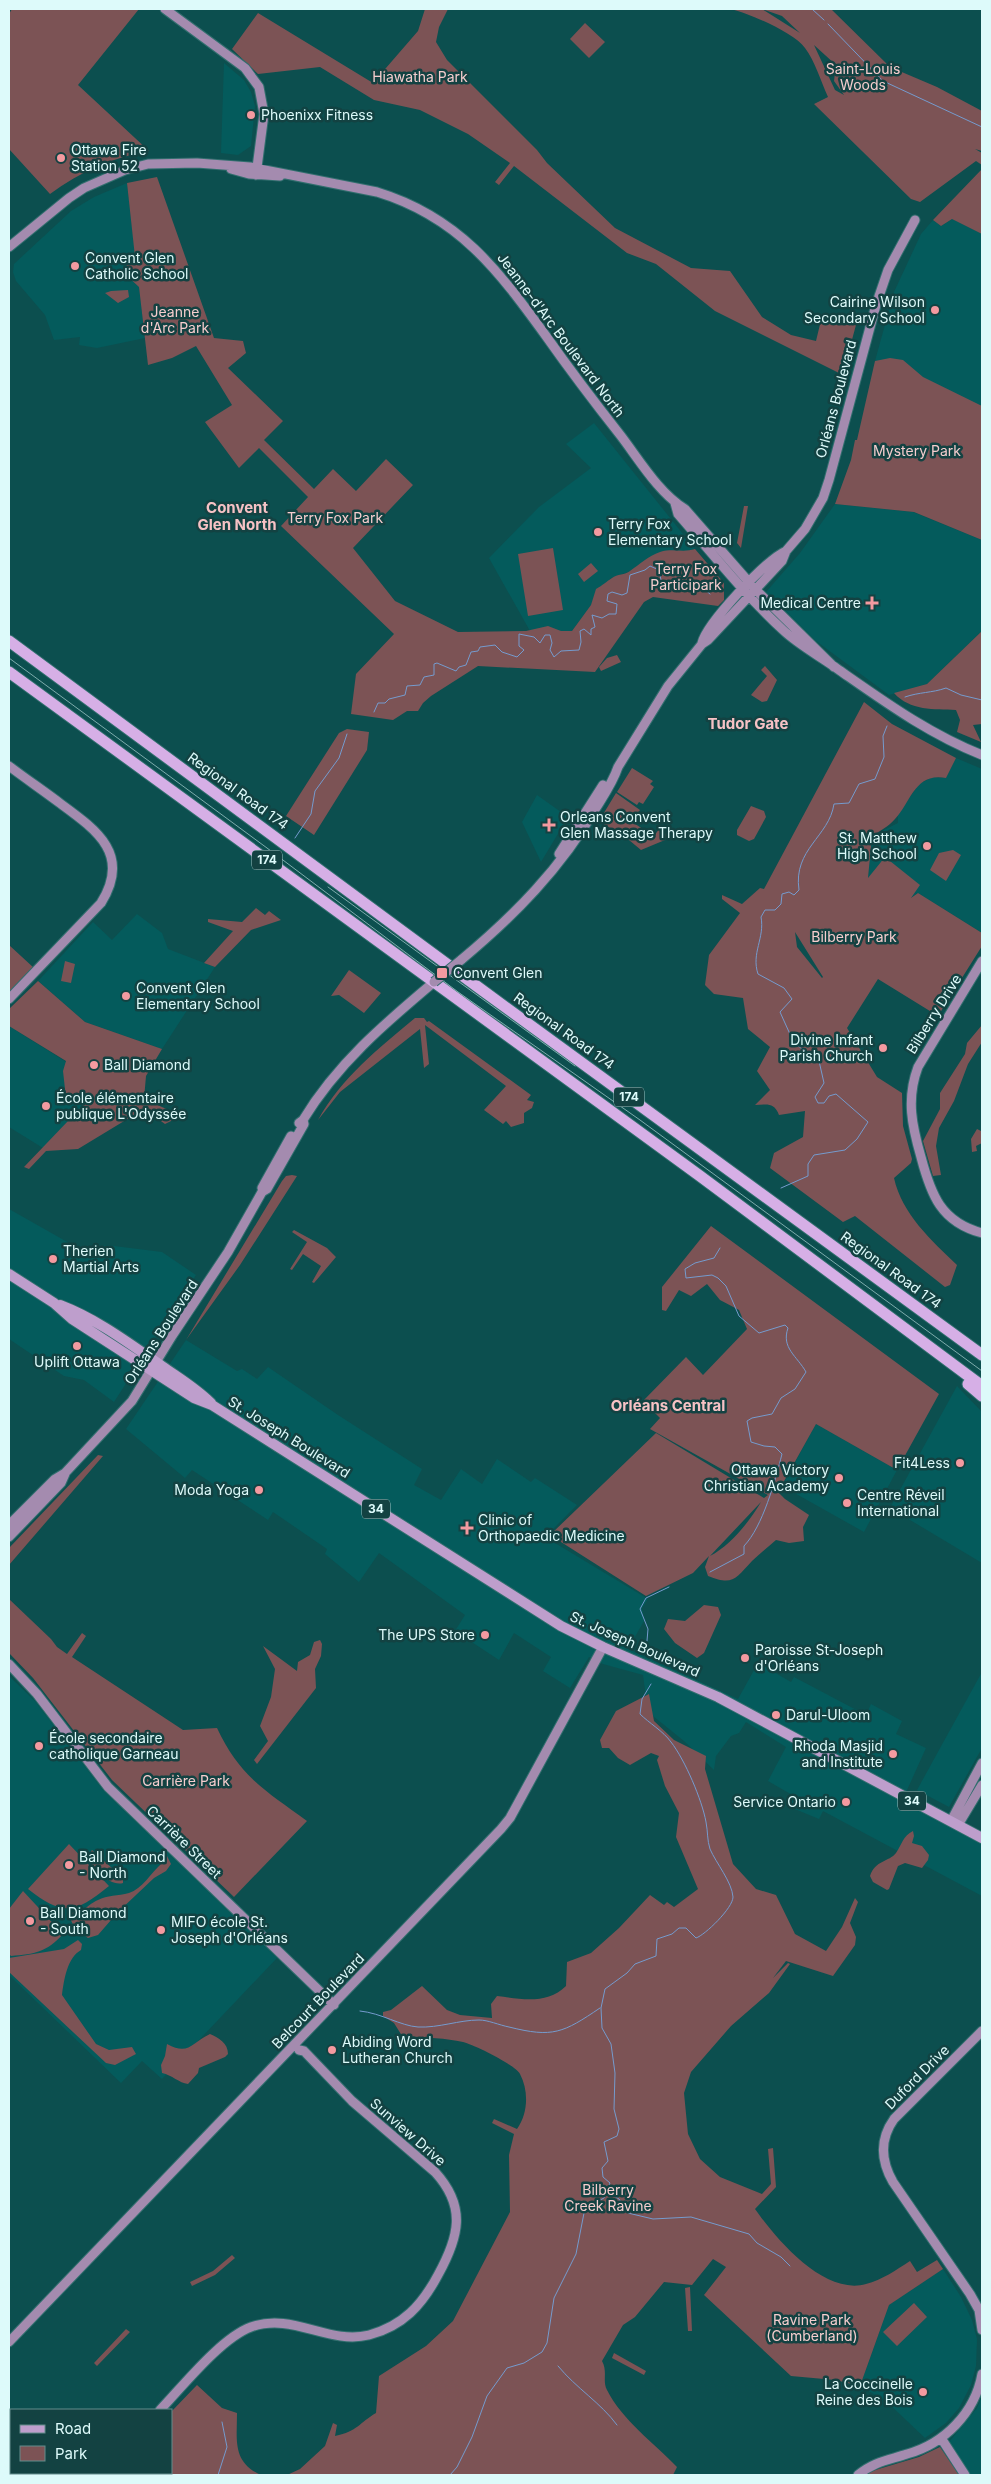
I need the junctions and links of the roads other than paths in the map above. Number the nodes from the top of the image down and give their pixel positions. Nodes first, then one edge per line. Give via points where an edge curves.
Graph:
1 (165, 9) edge
2 (256, 171) junction
3 (915, 220) dead end
4 (38, 223) junction
5 (9, 247) edge
6 (9, 253) edge
7 (749, 589) junction
8 (9, 636) edge
9 (9, 641) edge
10 (9, 672) edge
11 (9, 680) edge
12 (112, 717) junction
13 (98, 737) junction
14 (982, 755) edge
15 (9, 766) edge
16 (982, 961) edge
17 (9, 999) edge
18 (982, 1233) edge
19 (9, 1274) edge
20 (832, 1275) junction
21 (982, 1353) edge
22 (154, 1366) junction
23 (982, 1386) edge
24 (982, 1396) edge
25 (65, 1473) junction
26 (9, 1525) edge
27 (9, 1537) edge
28 (603, 1647) junction
29 (9, 1664) edge
30 (982, 1764) edge
31 (982, 1785) edge
32 (954, 1823) junction
33 (982, 1838) edge
34 (334, 2005) junction
35 (982, 2031) edge
36 (297, 2048) junction
37 (982, 2330) edge
38 (9, 2342) edge
39 (982, 2374) edge
40 (161, 2409) edge
41 (941, 2438) junction
42 (858, 2475) edge
43 (965, 2475) edge

1 - 2 street via 240,64 261,92 264,114
2 - 4 street, Jeanne-d'Arc Boulevard North via 197,163 160,163 125,170 84,188
2 - 7 street, Jeanne-d'Arc Boulevard North via 360,188 394,197 467,240 500,273 645,468 675,503 678,514
3 - 7 street, Orléans Boulevard via 888,270 876,305 823,498 805,529 786,551 777,555
4 - 5 street, Jeanne-d'Arc Boulevard North
4 - 6 street, Jeanne-d'Arc Boulevard North
7 - 14 street, Jeanne-d'Arc Boulevard North via 834,667 917,724
7 - 22 street, Orléans Boulevard, bridge via 714,622 702,644 668,686 618,767 610,773 553,868 513,916 348,1058 326,1084 274,1164 262,1192 208,1285
8 - 12 highway
9 - 12 highway, Regional Road 174 / 174
10 - 13 highway, 174
11 - 13 highway
12 - 21 highway, Regional Road 174 / 174
13 - 20 highway, 174
15 - 17 street via 96,830 107,846 113,870 101,903
16 - 18 street, Bilberry Drive via 918,1067 910,1111 934,1197 958,1224
19 - 22 main road, St. Joseph Boulevard / 34 via 54,1303 72,1319
20 - 23 highway, 174
20 - 24 highway via 916,1339
22 - 25 street, Orléans Boulevard via 122,1415
22 - 28 main road, St. Joseph Boulevard / 34 via 194,1398 212,1404 540,1613
25 - 26 street, Orléans Boulevard via 55,1478
25 - 27 street, Orléans Boulevard via 61,1483
28 - 32 main road, St. Joseph Boulevard / 34 via 718,1697
28 - 34 street, Belcourt Boulevard via 510,1818
29 - 34 street, Carrière Street via 37,1694 108,1787
30 - 32 street
31 - 32 street
32 - 33 main road, St. Joseph Boulevard / 34
34 - 36 street, Belcourt Boulevard
35 - 37 street, Duford Drive via 894,2120 884,2144 886,2170 940,2252 940,2257 979,2319
36 - 38 street, Belcourt Boulevard
36 - 40 street, Sunview Drive via 304,2051 318,2068 445,2184 454,2203 457,2221 450,2252 425,2298 411,2314 391,2327 356,2337 336,2336 282,2322 249,2328 228,2341
39 - 41 street via 968,2410
41 - 42 street via 914,2452 879,2462
41 - 43 street

